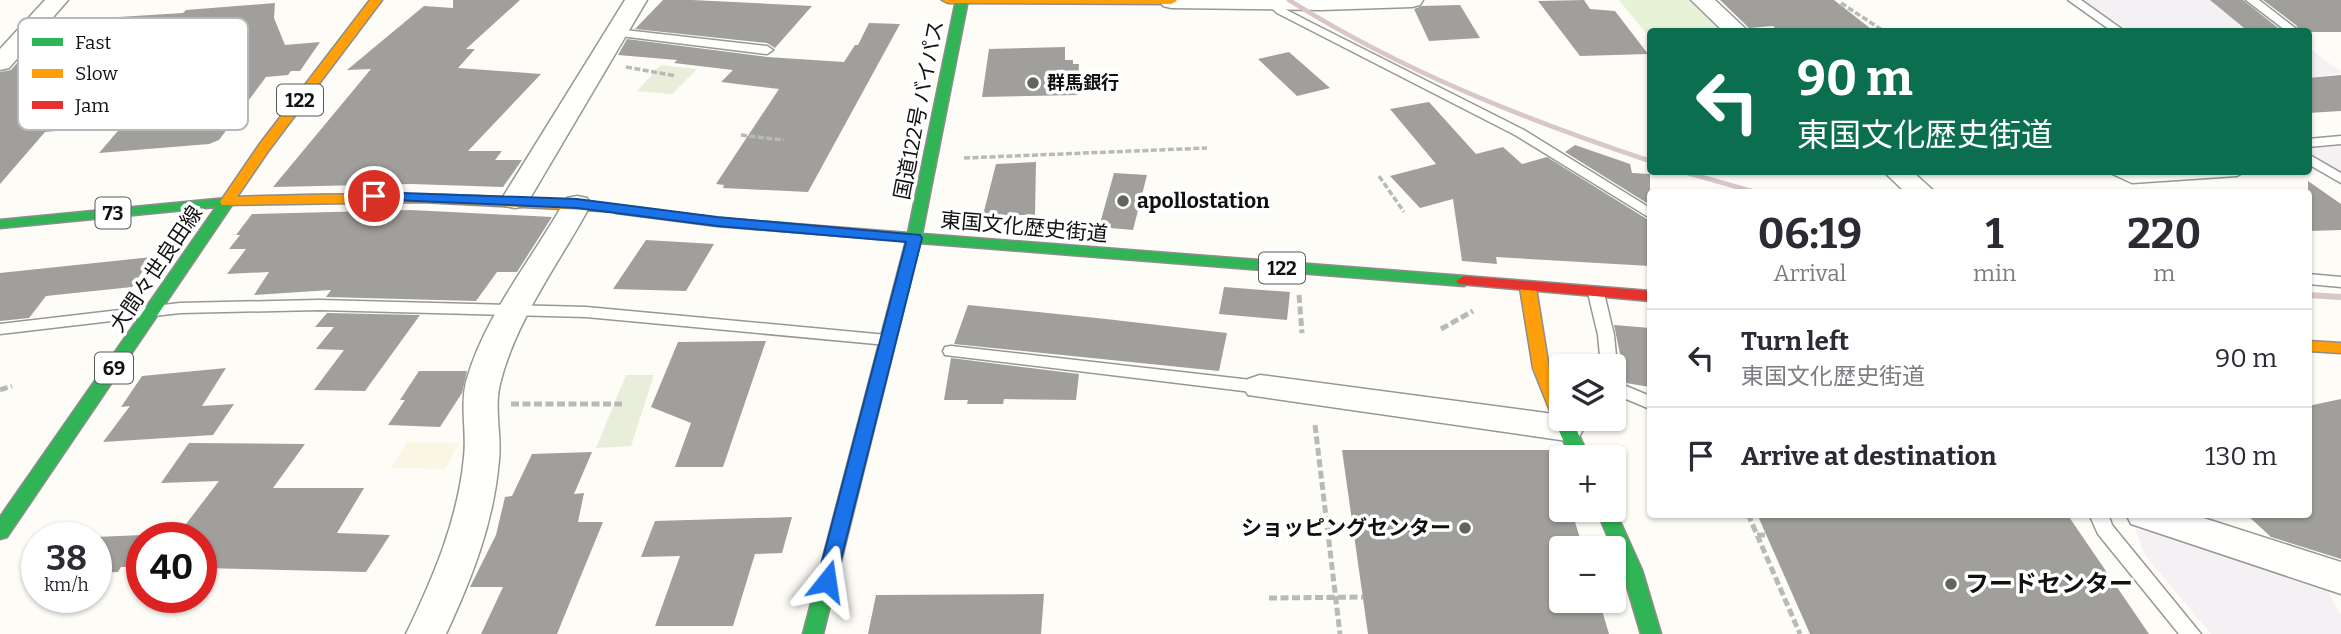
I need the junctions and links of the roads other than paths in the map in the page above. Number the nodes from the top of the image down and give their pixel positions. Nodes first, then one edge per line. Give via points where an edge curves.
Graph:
1 (57, 0) edge
2 (376, 0) edge
3 (636, 0) edge
4 (948, 0) edge
5 (962, 0) edge
6 (1153, 0) edge
7 (1412, 0) edge
8 (1702, 0) edge
9 (2074, 0) edge
10 (2252, 0) edge
11 (1171, 1) edge
12 (1272, 3) junction
13 (41, 18) edge
14 (1734, 28) edge
15 (2115, 28) edge
16 (2289, 28) dead end
17 (616, 33) junction
18 (18, 43) edge
19 (768, 50) dead end
20 (0, 63) edge
21 (2341, 140) edge
22 (2312, 143) edge
23 (2315, 166) edge
24 (1901, 175) edge
25 (2122, 175) edge
26 (2192, 175) edge
27 (2341, 179) edge
28 (1918, 189) edge
29 (516, 200) junction
30 (227, 202) junction
31 (577, 204) junction
32 (1647, 212) edge
33 (0, 223) edge
34 (914, 238) junction
35 (2312, 279) edge
36 (2341, 282) edge
37 (1528, 288) junction
38 (1596, 293) junction
39 (1647, 296) edge
40 (515, 310) junction
41 (154, 311) junction
42 (0, 329) edge
43 (889, 340) junction
44 (2312, 345) edge
45 (2341, 348) edge
46 (951, 351) dead end
47 (1608, 354) edge
48 (1549, 386) edge
49 (1260, 387) joint
50 (1626, 392) edge
51 (1647, 402) edge
52 (1549, 427) edge
53 (2100, 518) edge
54 (2156, 518) edge
55 (1611, 522) edge
56 (0, 532) edge
57 (2341, 578) edge
58 (426, 634) edge
59 (813, 634) edge
60 (1651, 634) edge
61 (2191, 634) edge

1 - 13 street
2 - 30 main road, 122
3 - 17 street
4 - 5 main road
5 - 6 main road
5 - 34 main road, 国道122号 バイパス
6 - 11 main road
7 - 12 street
8 - 14 street
9 - 15 lane
10 - 16 lane
11 - 12 street
12 - 32 lane via 1354,51 1500,121
17 - 19 lane
17 - 29 street
18 - 20 street
21 - 22 lane
23 - 27 lane
24 - 28 street
25 - 26 lane via 2132,179
29 - 30 main road, 東国文化歴史街道 / 122 via 374,196
29 - 31 main road, 東国文化歴史街道 / 122
30 - 33 main road, 73
30 - 41 main road, 大間々世良田線 / 69
31 - 34 main road, 東国文化歴史街道 / 122 via 717,222
31 - 40 street
34 - 37 main road, 東国文化歴史街道 / 122
34 - 43 main road, 国道122号 バイパス
35 - 36 lane
37 - 38 main road, 東国文化歴史街道 / 122
37 - 48 main road via 1541,368
38 - 39 main road, 東国文化歴史街道 / 122
38 - 47 lane
40 - 41 lane via 220,305
40 - 43 lane via 636,316
40 - 58 street via 482,385 482,456 473,516 458,565
41 - 42 lane
41 - 56 main road, 大間々世良田線 / 69
43 - 59 main road, 国道122号 バイパス
44 - 45 main road
46 - 49 lane
49 - 52 street
50 - 51 lane
53 - 61 lane
54 - 57 street
55 - 60 main road via 1632,570

